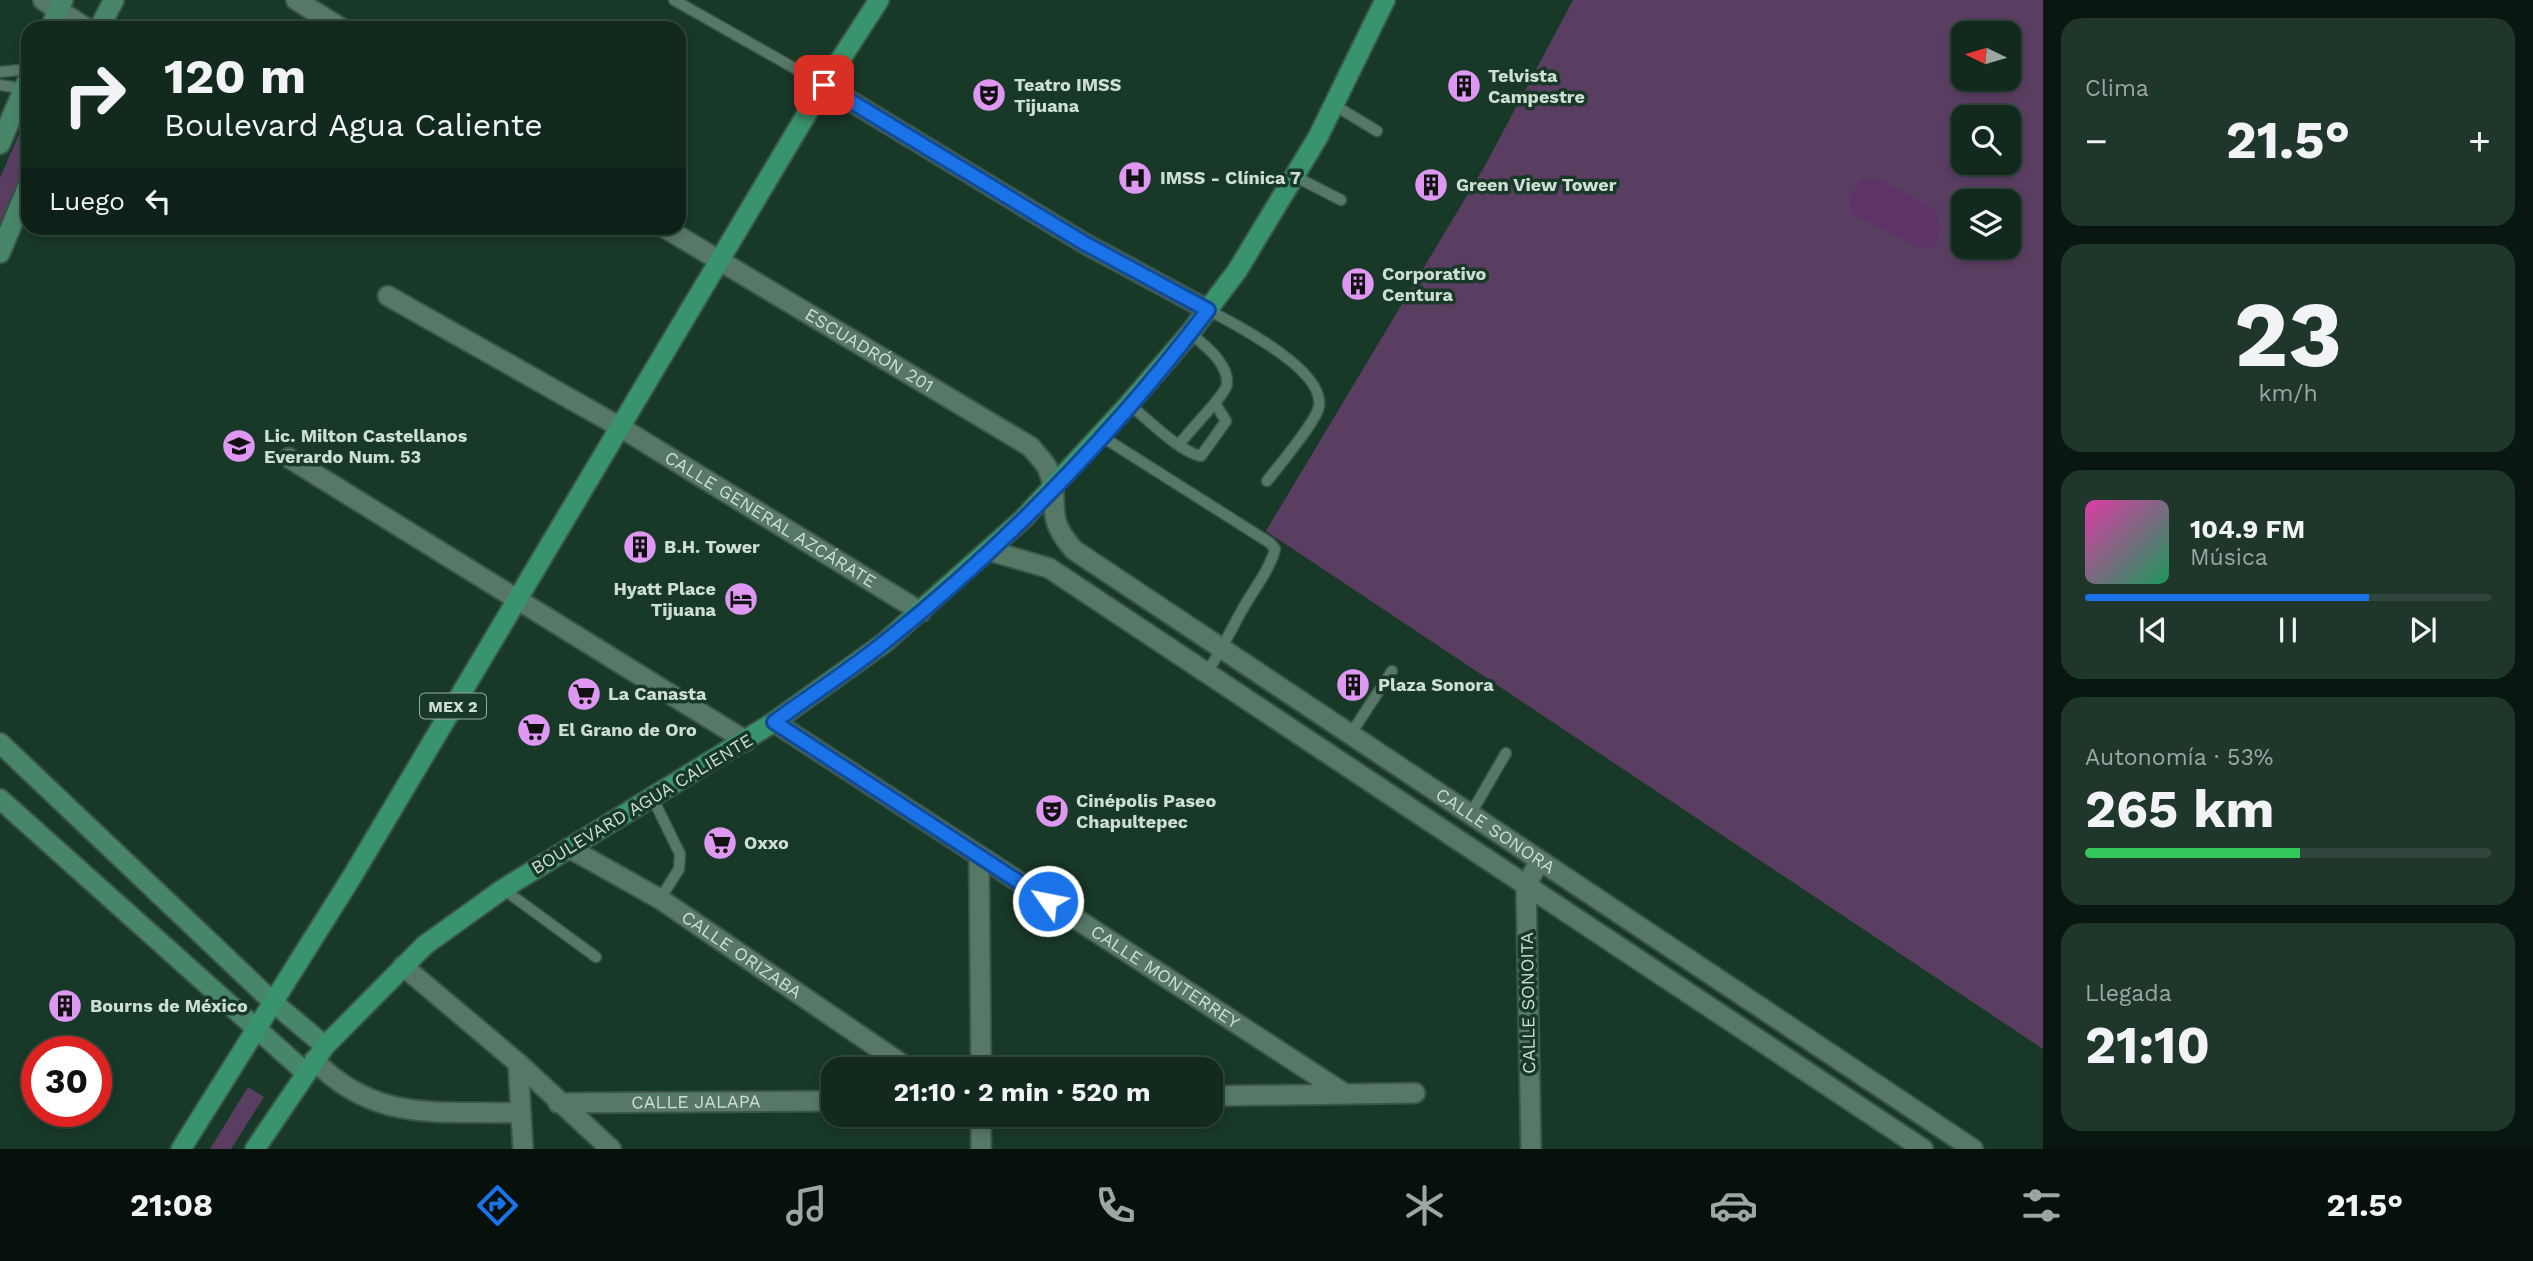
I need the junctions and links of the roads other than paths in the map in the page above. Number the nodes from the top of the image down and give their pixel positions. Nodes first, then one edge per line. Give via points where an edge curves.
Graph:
1 (114, 0) edge
2 (296, 0) edge
3 (674, 0) edge
4 (879, 0) edge
5 (1385, 0) edge
6 (53, 10) edge
7 (73, 21) edge
8 (103, 21) edge
9 (330, 21) edge
10 (21, 69) edge
11 (0, 72) edge
12 (21, 84) edge
13 (0, 85) edge
14 (824, 85) junction
15 (21, 96) edge
16 (1334, 105) junction
17 (1377, 131) dead end
18 (0, 144) edge
19 (1294, 176) junction
20 (1341, 200) dead end
21 (21, 203) edge
22 (677, 235) edge
23 (0, 253) edge
24 (721, 261) junction
25 (388, 296) dead end
26 (1208, 310) junction
27 (1190, 333) junction
28 (1215, 403) junction
29 (1129, 404) junction
30 (620, 427) junction
31 (1101, 436) junction
32 (1179, 444) junction
33 (289, 458) dead end
34 (1267, 481) dead end
35 (1053, 489) junction
36 (990, 551) junction
37 (517, 600) junction
38 (921, 612) junction
39 (1222, 651) junction
40 (1392, 671) dead end
41 (1206, 673) junction
42 (774, 722) junction
43 (1350, 734) junction
44 (746, 741) junction
45 (0, 743) edge
46 (1506, 753) dead end
47 (652, 797) junction
48 (0, 799) edge
49 (1470, 815) junction
50 (569, 848) junction
51 (979, 856) junction
52 (1540, 861) junction
53 (1526, 884) junction
54 (503, 889) junction
55 (660, 899) junction
56 (596, 957) dead end
57 (403, 966) junction
58 (274, 1003) junction
59 (258, 1027) junction
60 (891, 1057) edge
61 (981, 1057) edge
62 (315, 1059) junction
63 (518, 1063) junction
64 (1415, 1093) dead end
65 (1345, 1094) junction
66 (1223, 1096) edge
67 (821, 1101) edge
68 (558, 1103) junction
69 (521, 1113) junction
70 (981, 1127) edge
71 (181, 1149) edge
72 (255, 1149) edge
73 (523, 1149) edge
74 (611, 1149) edge
75 (981, 1149) edge
76 (1531, 1149) edge
77 (1923, 1149) edge
78 (1973, 1149) edge

1 - 8 main road
2 - 9 street
3 - 14 lane
4 - 14 main road, MEX 2
5 - 16 main road, BOULEVARD AGUA CALIENTE
6 - 7 street
10 - 11 lane
12 - 13 lane
14 - 24 main road, MEX 2
14 - 26 street via 1084,243
15 - 18 main road
16 - 17 lane
16 - 19 main road, BOULEVARD AGUA CALIENTE
19 - 20 lane
19 - 26 main road, BOULEVARD AGUA CALIENTE
21 - 23 main road
22 - 24 street, ESCUADRÓN 201
24 - 30 main road, MEX 2
24 - 35 street, ESCUADRÓN 201 via 1031,447 1047,466
25 - 30 street, CALLE GENERAL AZCÁRATE
26 - 27 main road, BOULEVARD AGUA CALIENTE
26 - 34 lane via 1259,338 1313,382 1320,395 1318,411
27 - 28 lane via 1210,350 1227,379
27 - 29 main road, BOULEVARD AGUA CALIENTE
28 - 32 lane
28 - 32 lane via 1226,421 1201,456
29 - 31 main road, BOULEVARD AGUA CALIENTE
29 - 32 lane
30 - 37 main road, MEX 2
30 - 38 street, CALLE GENERAL AZCÁRATE
31 - 35 main road, BOULEVARD AGUA CALIENTE
31 - 39 lane via 1275,549
33 - 37 street
35 - 36 main road, BOULEVARD AGUA CALIENTE
35 - 39 street, CALLE SONORA via 1054,520 1074,550
36 - 38 main road, BOULEVARD AGUA CALIENTE
36 - 41 street, CALLE SONORA via 1049,568
37 - 44 street
37 - 58 main road, MEX 2
38 - 42 main road, BOULEVARD AGUA CALIENTE
39 - 41 lane
39 - 43 street, CALLE SONORA
40 - 43 lane
41 - 53 street, CALLE SONORA
42 - 44 main road, BOULEVARD AGUA CALIENTE
42 - 51 street, CALLE MONTERREY
43 - 49 street, CALLE SONORA
44 - 47 main road, BOULEVARD AGUA CALIENTE
45 - 58 main road
46 - 49 lane
47 - 50 main road, BOULEVARD AGUA CALIENTE
47 - 55 lane via 680,855 679,869
48 - 59 main road
49 - 52 street, CALLE SONORA
50 - 54 main road, BOULEVARD AGUA CALIENTE
50 - 55 street, CALLE ORIZABA
51 - 61 street
51 - 65 street, CALLE MONTERREY
52 - 53 street
52 - 78 street, CALLE SONORA
53 - 76 street, CALLE SONOITA
53 - 77 street, CALLE SONORA
54 - 56 lane
54 - 57 main road, BOULEVARD AGUA CALIENTE
55 - 60 street, CALLE ORIZABA
57 - 62 main road, BOULEVARD AGUA CALIENTE
57 - 63 street
58 - 59 main road, MEX 2
58 - 62 main road
59 - 62 main road
59 - 71 main road, MEX 2
62 - 69 street via 331,1078 355,1094 389,1108
62 - 72 main road, BOULEVARD AGUA CALIENTE
63 - 68 street
63 - 69 street
64 - 65 street
65 - 66 street
67 - 68 street, CALLE JALAPA
68 - 74 street
69 - 73 street
70 - 75 street

